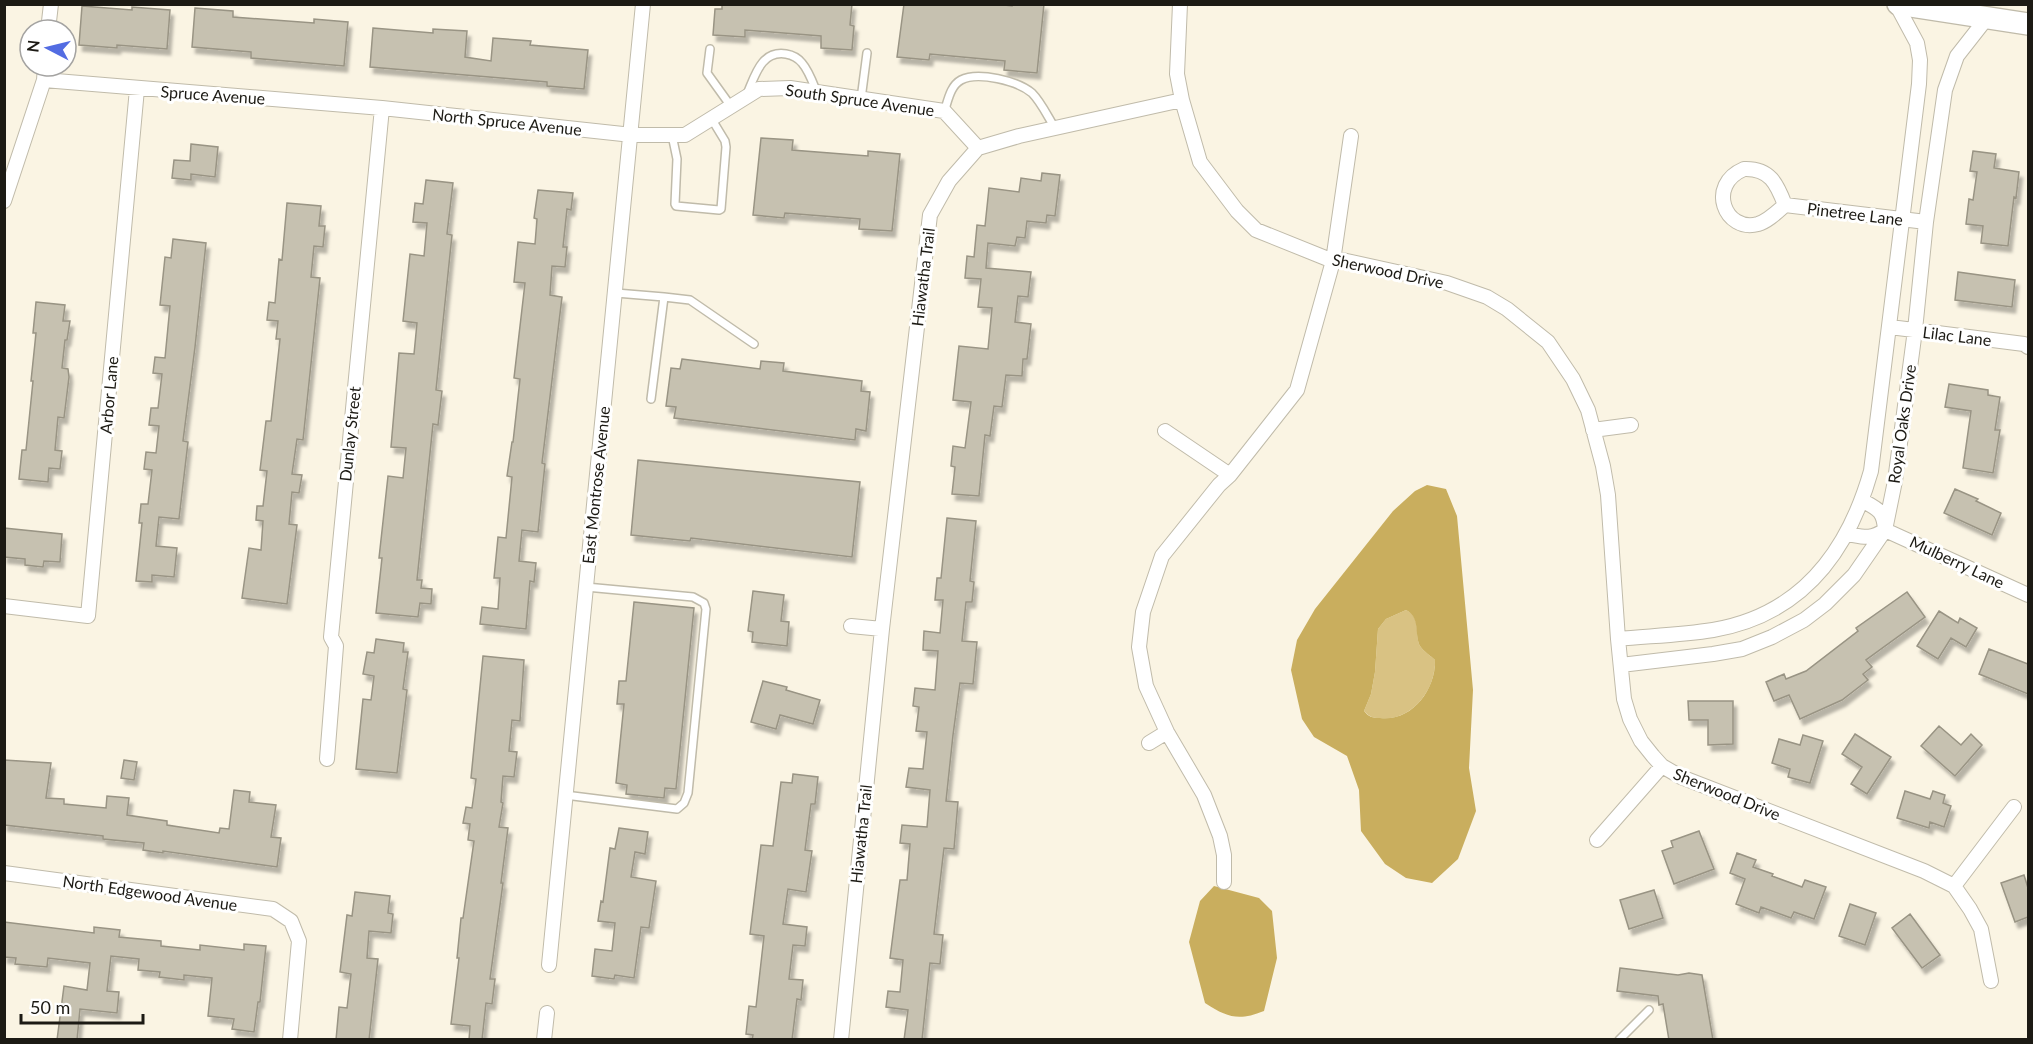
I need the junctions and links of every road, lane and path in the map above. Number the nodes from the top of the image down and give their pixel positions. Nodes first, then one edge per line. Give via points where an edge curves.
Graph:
1 (644, 4) edge
2 (1180, 4) edge
3 (1897, 4) edge
4 (1986, 18) junction
5 (2028, 24) edge
6 (710, 50) dead end
7 (867, 53) dead end
8 (42, 78) edge
9 (73, 78) edge
10 (137, 89) junction
11 (817, 93) junction
12 (746, 96) junction
13 (861, 99) junction
14 (1182, 100) junction
15 (730, 105) junction
16 (382, 108) junction
17 (944, 112) junction
18 (711, 118) junction
19 (1055, 128) junction
20 (632, 135) junction
21 (672, 135) junction
22 (1351, 135) dead end
23 (978, 148) junction
24 (4, 201) edge
25 (1785, 205) junction
26 (1903, 220) junction
27 (1926, 222) junction
28 (1333, 259) junction
29 (616, 293) junction
30 (664, 297) junction
31 (1890, 327) junction
32 (1915, 330) junction
33 (754, 344) dead end
34 (2027, 344) edge
35 (651, 399) dead end
36 (1630, 425) dead end
37 (1593, 430) junction
38 (1165, 431) dead end
39 (1230, 475) junction
40 (1863, 501) junction
41 (1885, 530) junction
42 (1848, 534) junction
43 (586, 587) junction
44 (2028, 595) edge
45 (4, 606) edge
46 (851, 626) dead end
47 (882, 629) junction
48 (1618, 639) junction
49 (1621, 665) junction
50 (1167, 732) junction
51 (1149, 743) dead end
52 (327, 759) dead end
53 (1662, 766) junction
54 (565, 795) junction
55 (2014, 807) dead end
56 (1597, 840) dead end
57 (4, 873) edge
58 (1224, 882) dead end
59 (1954, 886) junction
60 (549, 965) dead end
61 (1991, 981) dead end
62 (1649, 1010) dead end
63 (547, 1013) dead end
64 (290, 1040) edge
65 (544, 1040) edge
66 (841, 1040) edge
67 (1619, 1040) edge

1 - 20 street, East Montrose Avenue
2 - 14 street, Sherwood Drive via 1178,74
3 - 4 highway
3 - 26 street, Royal Oaks Drive via 1917,43 1920,60
4 - 5 highway
4 - 27 street, Royal Oaks Drive via 1957,56 1948,77
6 - 15 lane via 707,73
7 - 13 lane
8 - 24 street
9 - 10 street, Spruce Avenue
10 - 16 street, Spruce Avenue
10 - 45 street, Arbor Lane via 88,616
11 - 12 street, South Spruce Avenue via 790,88 759,89
11 - 12 lane via 803,63 794,56 773,54 757,70
11 - 13 street, South Spruce Avenue
12 - 15 street, South Spruce Avenue
13 - 17 street, South Spruce Avenue
14 - 19 street
14 - 28 street, Sherwood Drive via 1200,162 1237,211 1256,230
15 - 18 street, South Spruce Avenue
16 - 20 street, North Spruce Avenue
16 - 52 street, Dunlay Street via 331,637 336,646
17 - 19 lane via 951,90 962,80 985,76 1012,82 1032,93
17 - 23 street, South Spruce Avenue
18 - 21 street, South Spruce Avenue via 685,135
18 - 21 lane via 726,147 719,210 676,206 677,159
19 - 23 street
20 - 21 street, South Spruce Avenue
20 - 29 street, East Montrose Avenue
22 - 28 street
23 - 47 street, Hiawatha Trail via 949,181 930,215
25 - 25 street, Pinetree Lane via 1760,223 1742,224 1734,220 1724,205 1724,187 1736,173 1754,169 1770,177
25 - 26 street, Pinetree Lane
26 - 27 street, Pinetree Lane
26 - 31 street, Royal Oaks Drive
27 - 32 street, Royal Oaks Drive
28 - 37 street, Sherwood Drive via 1447,283 1487,297 1507,309 1548,342 1573,379
28 - 39 street via 1297,390
29 - 30 lane
29 - 43 street, East Montrose Avenue
30 - 33 lane via 690,300
30 - 35 lane
31 - 32 street, Lilac Lane
31 - 40 street, Royal Oaks Drive via 1871,471
32 - 34 street, Lilac Lane
32 - 41 street, Royal Oaks Drive
36 - 37 street
37 - 48 street, Sherwood Drive via 1608,495
38 - 39 street
39 - 50 street via 1162,556 1143,612 1139,647 1146,686
40 - 41 street via 1878,509
40 - 42 street, Royal Oaks Drive
41 - 42 street via 1875,537
41 - 44 street, Mulberry Lane
41 - 49 street, Royal Oaks Drive via 1854,575 1825,603 1772,637 1732,651
42 - 48 street, Royal Oaks Drive via 1812,581 1754,619 1714,630
43 - 54 street, East Montrose Avenue
43 - 54 lane via 693,597 704,603 688,793 677,809
46 - 47 street
47 - 66 street, Hiawatha Trail
48 - 49 street, Sherwood Drive
49 - 53 street, Sherwood Drive via 1630,719 1641,741
50 - 51 street
50 - 58 street via 1204,795 1220,836
53 - 56 street
53 - 59 street, Sherwood Drive
54 - 60 street, East Montrose Avenue
55 - 59 street
57 - 64 street, North Edgewood Avenue via 273,909 291,921 299,941
59 - 61 street, Sherwood Drive via 1981,929
62 - 67 lane
63 - 65 street

